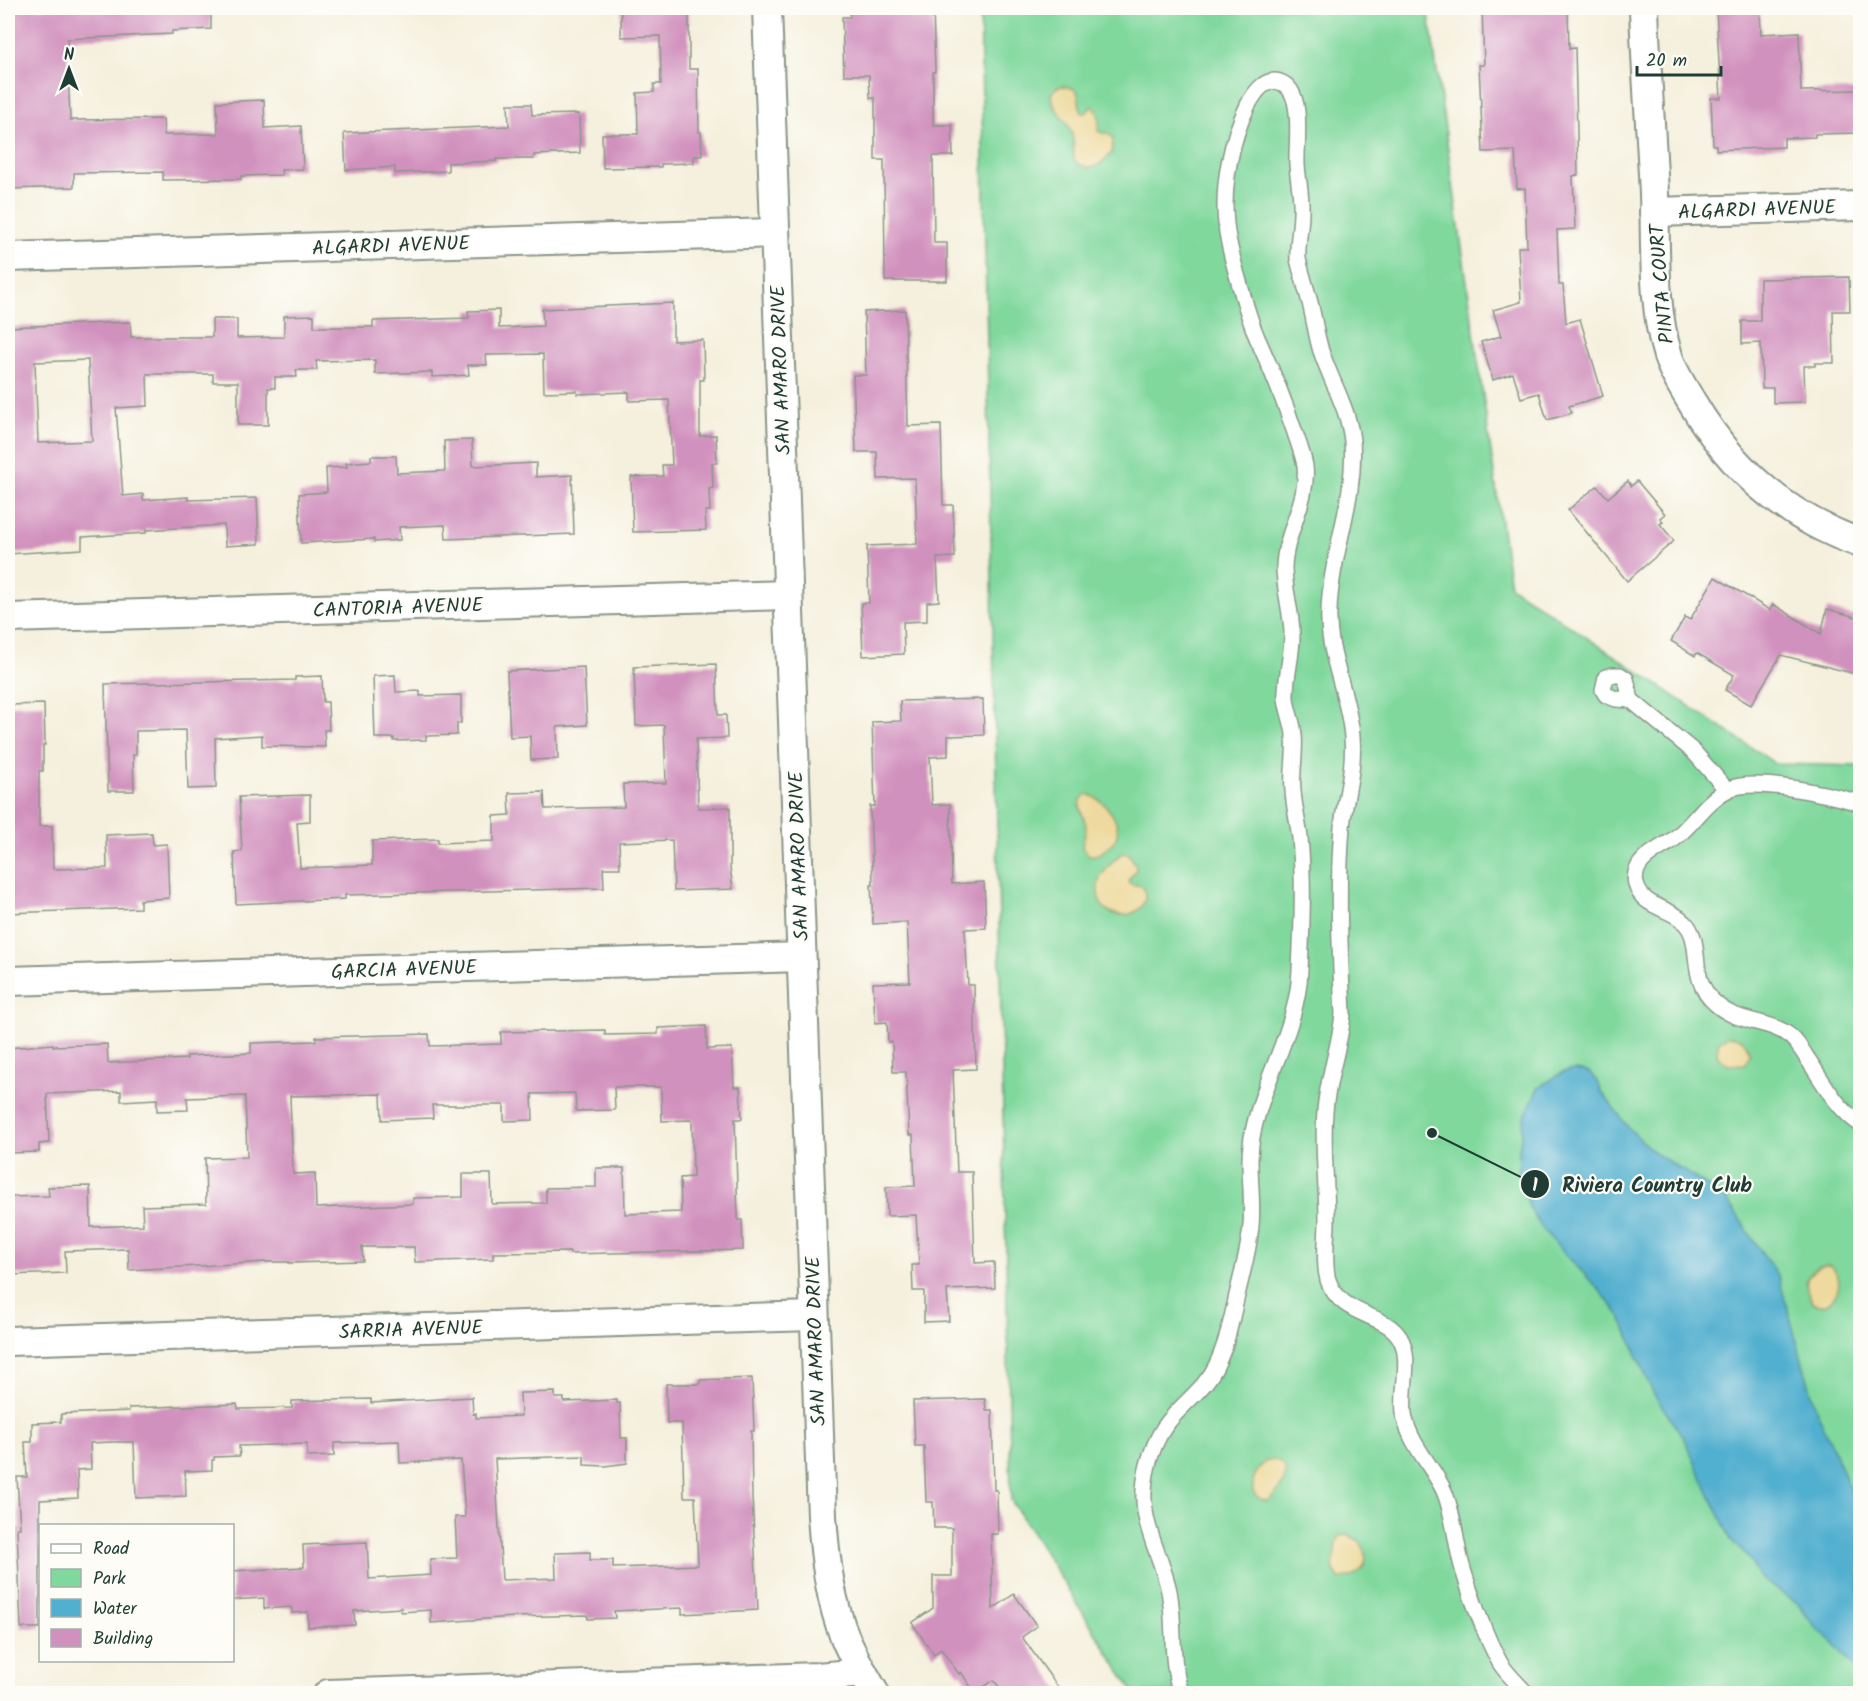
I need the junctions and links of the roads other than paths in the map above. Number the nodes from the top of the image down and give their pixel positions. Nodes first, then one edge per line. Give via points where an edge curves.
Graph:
1 (767, 8) edge
2 (1644, 8) edge
3 (1860, 206) edge
4 (1654, 212) junction
5 (775, 233) junction
6 (8, 257) edge
7 (1860, 543) edge
8 (788, 595) junction
9 (8, 618) edge
10 (1631, 700) dead end
11 (1727, 790) junction
12 (1860, 803) edge
13 (801, 957) junction
14 (8, 981) edge
15 (1860, 1124) edge
16 (814, 1316) junction
17 (8, 1341) edge
18 (869, 1683) edge
19 (328, 1694) edge
20 (1181, 1694) edge
21 (1527, 1694) edge

1 - 5 street, SAN AMARO DRIVE
2 - 4 street, PINTA COURT
3 - 4 street, ALGARDI AVENUE
4 - 7 street, PINTA COURT via 1660,328 1668,358 1700,417 1716,441 1756,484 1802,517
5 - 6 street, ALGARDI AVENUE
5 - 8 street, SAN AMARO DRIVE
8 - 9 street, CANTORIA AVENUE
8 - 13 street, SAN AMARO DRIVE
10 - 11 lane via 1693,751
11 - 12 lane via 1758,785
11 - 15 lane via 1679,836 1640,863 1635,882 1638,892 1690,928 1700,983 1716,1004 1741,1019 1779,1029 1790,1037 1835,1100
13 - 14 street, GARCIA AVENUE
13 - 16 street, SAN AMARO DRIVE
16 - 17 street, SARRIA AVENUE
16 - 18 street, SAN AMARO DRIVE via 826,1560 838,1619
18 - 19 street via 817,1677
20 - 21 lane via 1172,1652 1170,1598 1148,1528 1144,1490 1161,1432 1208,1382 1227,1335 1251,1226 1250,1150 1254,1127 1292,1017 1300,969 1301,859 1292,790 1294,738 1286,692 1292,632 1284,561 1306,478 1284,401 1250,319 1230,246 1225,207 1240,123 1255,94 1270,81 1287,86 1296,107 1301,199 1298,258 1320,348 1347,417 1352,441 1350,484 1329,613 1332,648 1348,712 1352,758 1342,826 1341,1033 1323,1130 1326,1267 1332,1287 1344,1303 1390,1328 1400,1338 1405,1366 1405,1421 1444,1491 1462,1566 1492,1647 1501,1665

